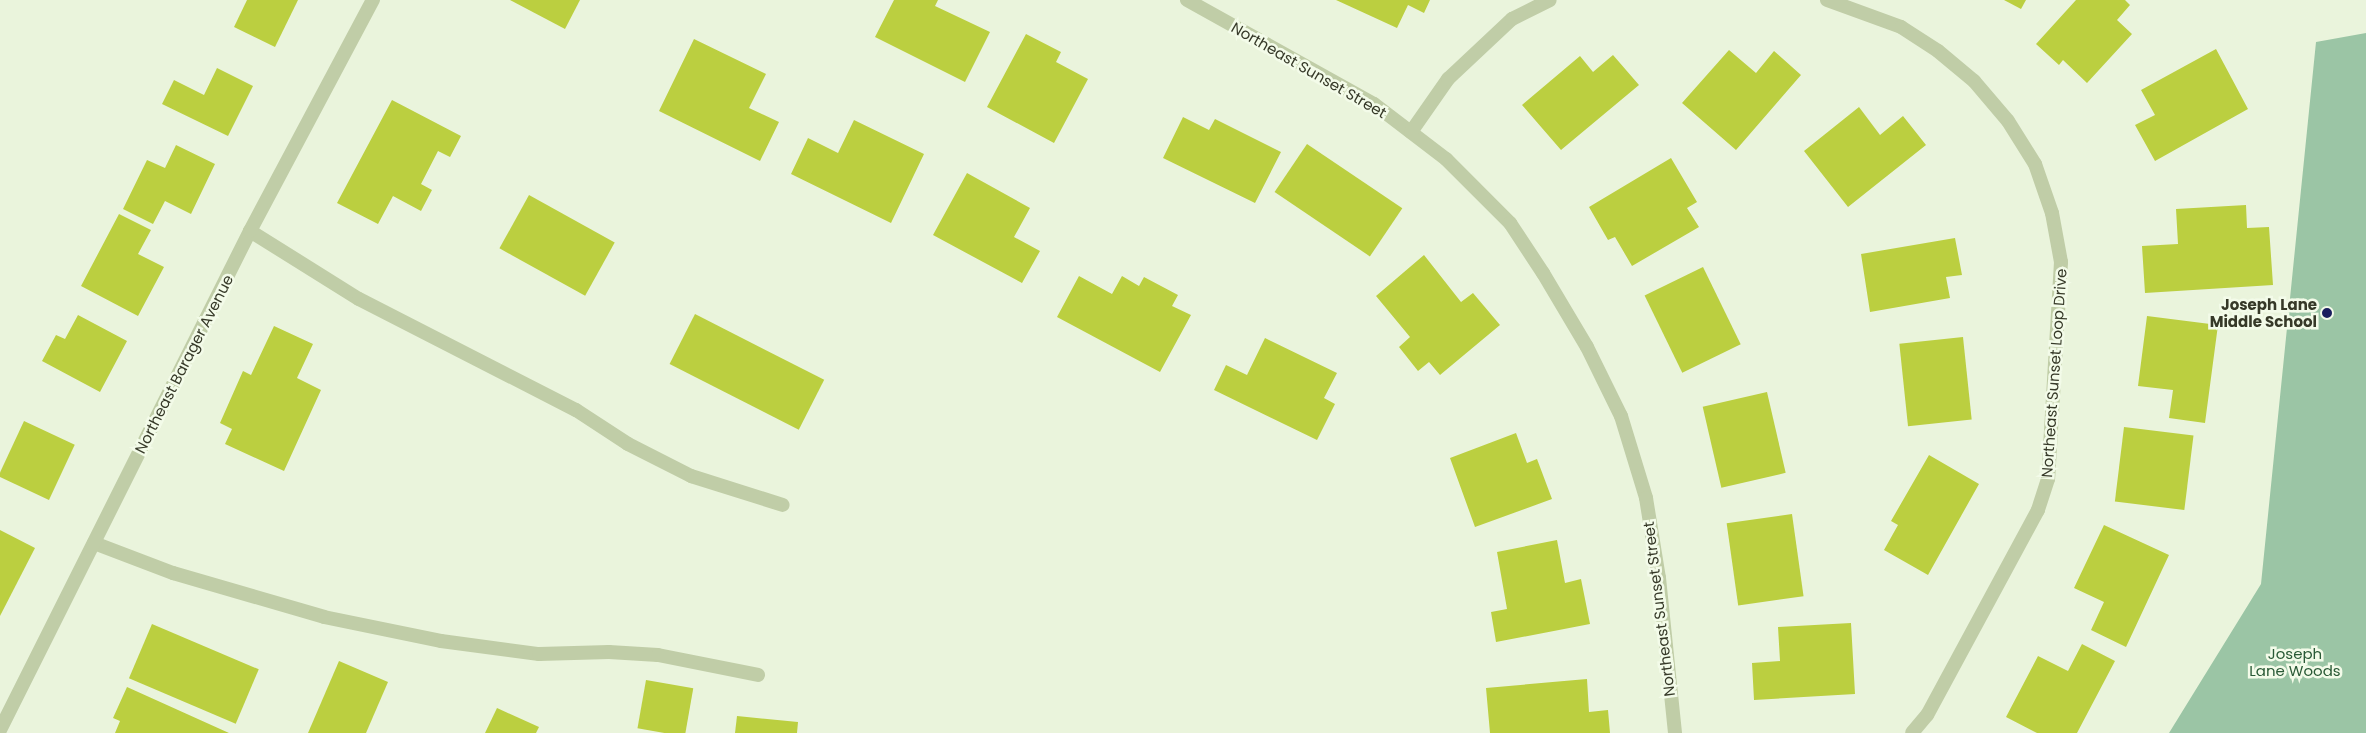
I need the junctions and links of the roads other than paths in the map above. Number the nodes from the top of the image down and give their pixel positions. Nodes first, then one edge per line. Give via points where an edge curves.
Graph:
1 (373, 0) edge
2 (1187, 0) edge
3 (1550, 0) edge
4 (1828, 0) edge
5 (1411, 132) junction
6 (250, 231) junction
7 (784, 505) dead end
8 (94, 543) junction
9 (758, 675) dead end
10 (0, 730) edge
11 (1675, 733) edge
12 (1912, 733) edge

1 - 6 street, Northeast Barager Avenue
2 - 5 street, Northeast Sunset Street via 1374,104
3 - 5 street via 1512,20 1455,73
4 - 12 street, Northeast Sunset Loop Drive via 1900,27 1938,51 1974,81 2008,121 2035,164 2052,213 2061,262 2048,479 2038,510 1927,715
5 - 11 street, Northeast Sunset Street via 1446,159 1510,223 1587,347 1621,416 1646,498 1659,578
6 - 7 street via 359,299 567,406 628,444 691,476
6 - 8 street, Northeast Barager Avenue
8 - 9 street via 173,573 324,617 441,641 539,654 609,652 658,655
8 - 10 street, Northeast Barager Avenue

